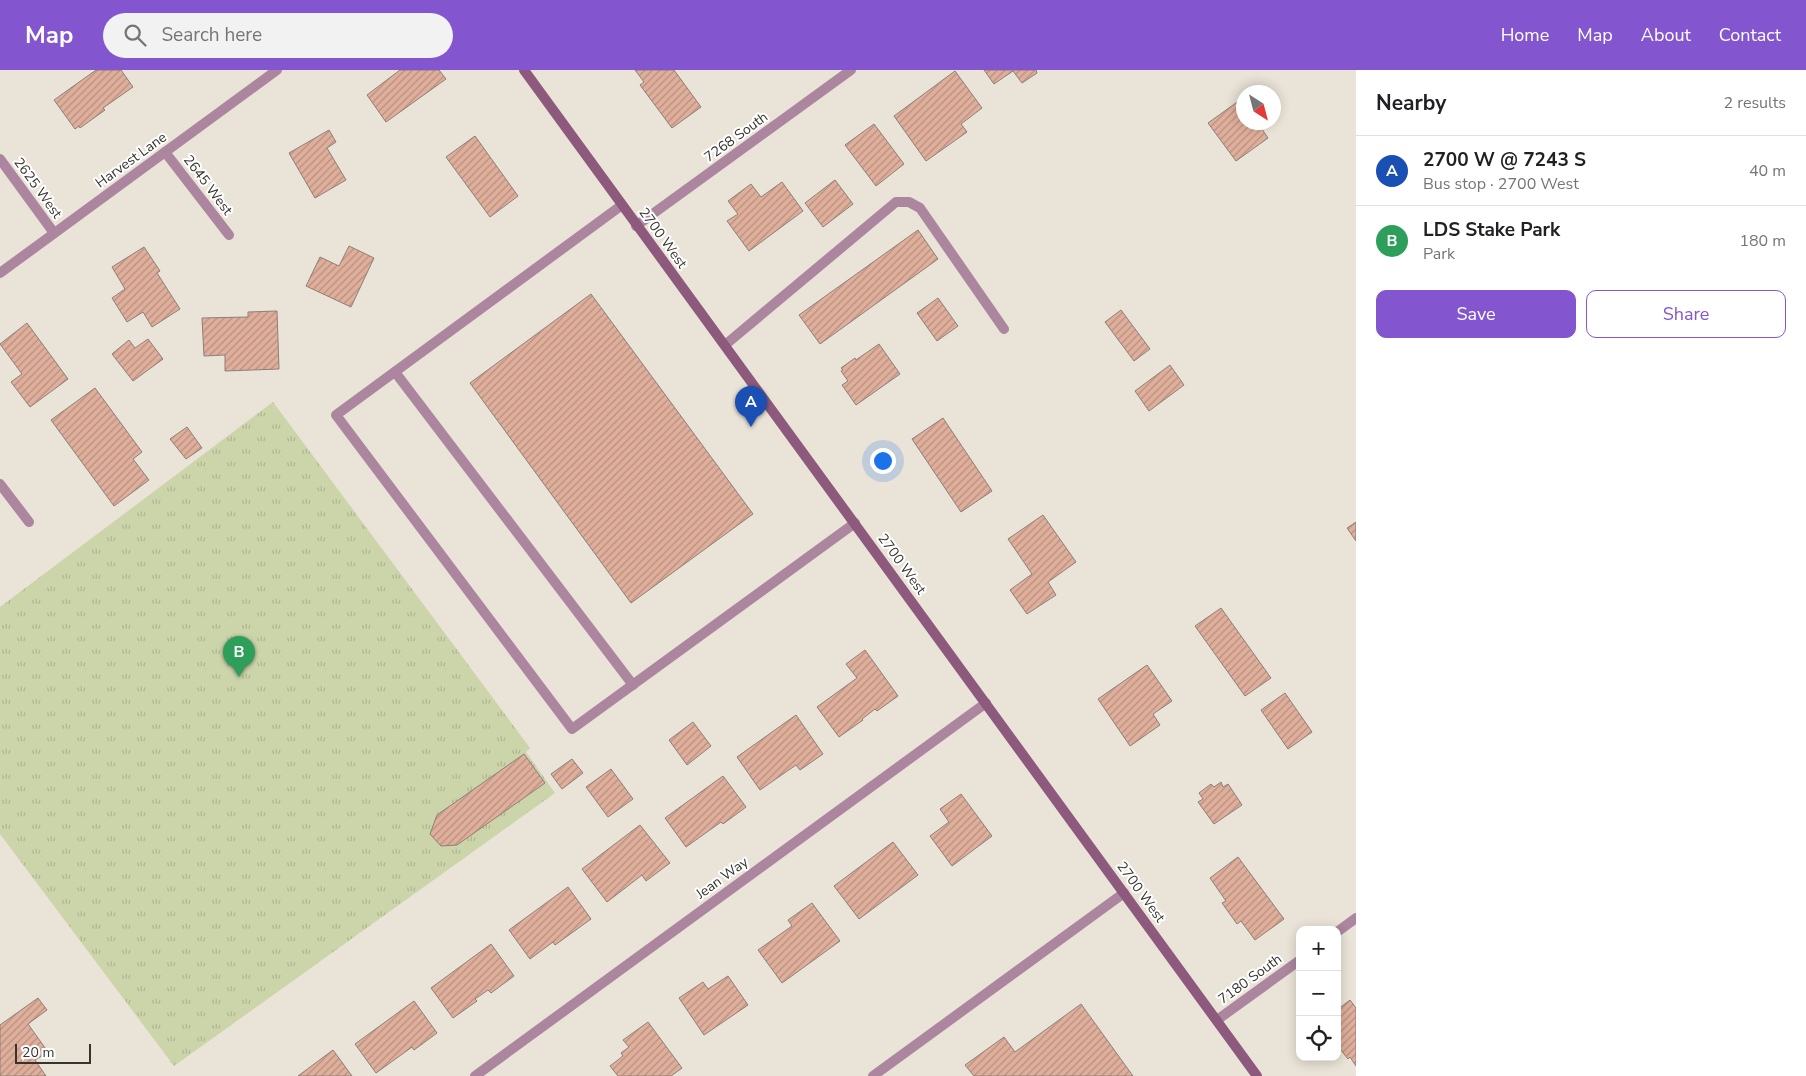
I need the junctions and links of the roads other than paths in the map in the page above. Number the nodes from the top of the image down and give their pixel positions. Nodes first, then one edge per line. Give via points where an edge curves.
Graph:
1 (278, 70) edge
2 (524, 70) edge
3 (851, 70) edge
4 (165, 152) junction
5 (0, 159) edge
6 (622, 205) junction
7 (636, 226) junction
8 (54, 234) junction
9 (229, 235) dead end
10 (0, 273) edge
11 (1004, 329) dead end
12 (725, 345) junction
13 (395, 372) junction
14 (0, 484) edge
15 (29, 522) dead end
16 (855, 523) junction
17 (633, 685) junction
18 (986, 703) junction
19 (1124, 893) junction
20 (1356, 918) edge
21 (1341, 929) edge
22 (1296, 963) edge
23 (1217, 1020) junction
24 (475, 1076) edge
25 (874, 1076) edge
26 (1257, 1076) edge

1 - 4 street, Harvest Lane
2 - 6 main road, 2700 West
3 - 7 street, 7268 South
4 - 8 street, Harvest Lane
4 - 9 street, 2645 West
5 - 8 street, 2625 West
6 - 7 main road, 2700 West
6 - 13 street
7 - 12 main road, 2700 West
8 - 10 street, Harvest Lane
11 - 12 street via 920,208 909,202 896,202
12 - 16 main road, 2700 West
13 - 17 street
13 - 17 street via 336,415 572,729
14 - 15 street
16 - 17 street
16 - 18 main road, 2700 West
18 - 19 main road, 2700 West
18 - 24 street, Jean Way
19 - 23 main road, 2700 West
19 - 25 street
20 - 21 street
22 - 23 street, 7180 South
23 - 26 main road, 2700 West

